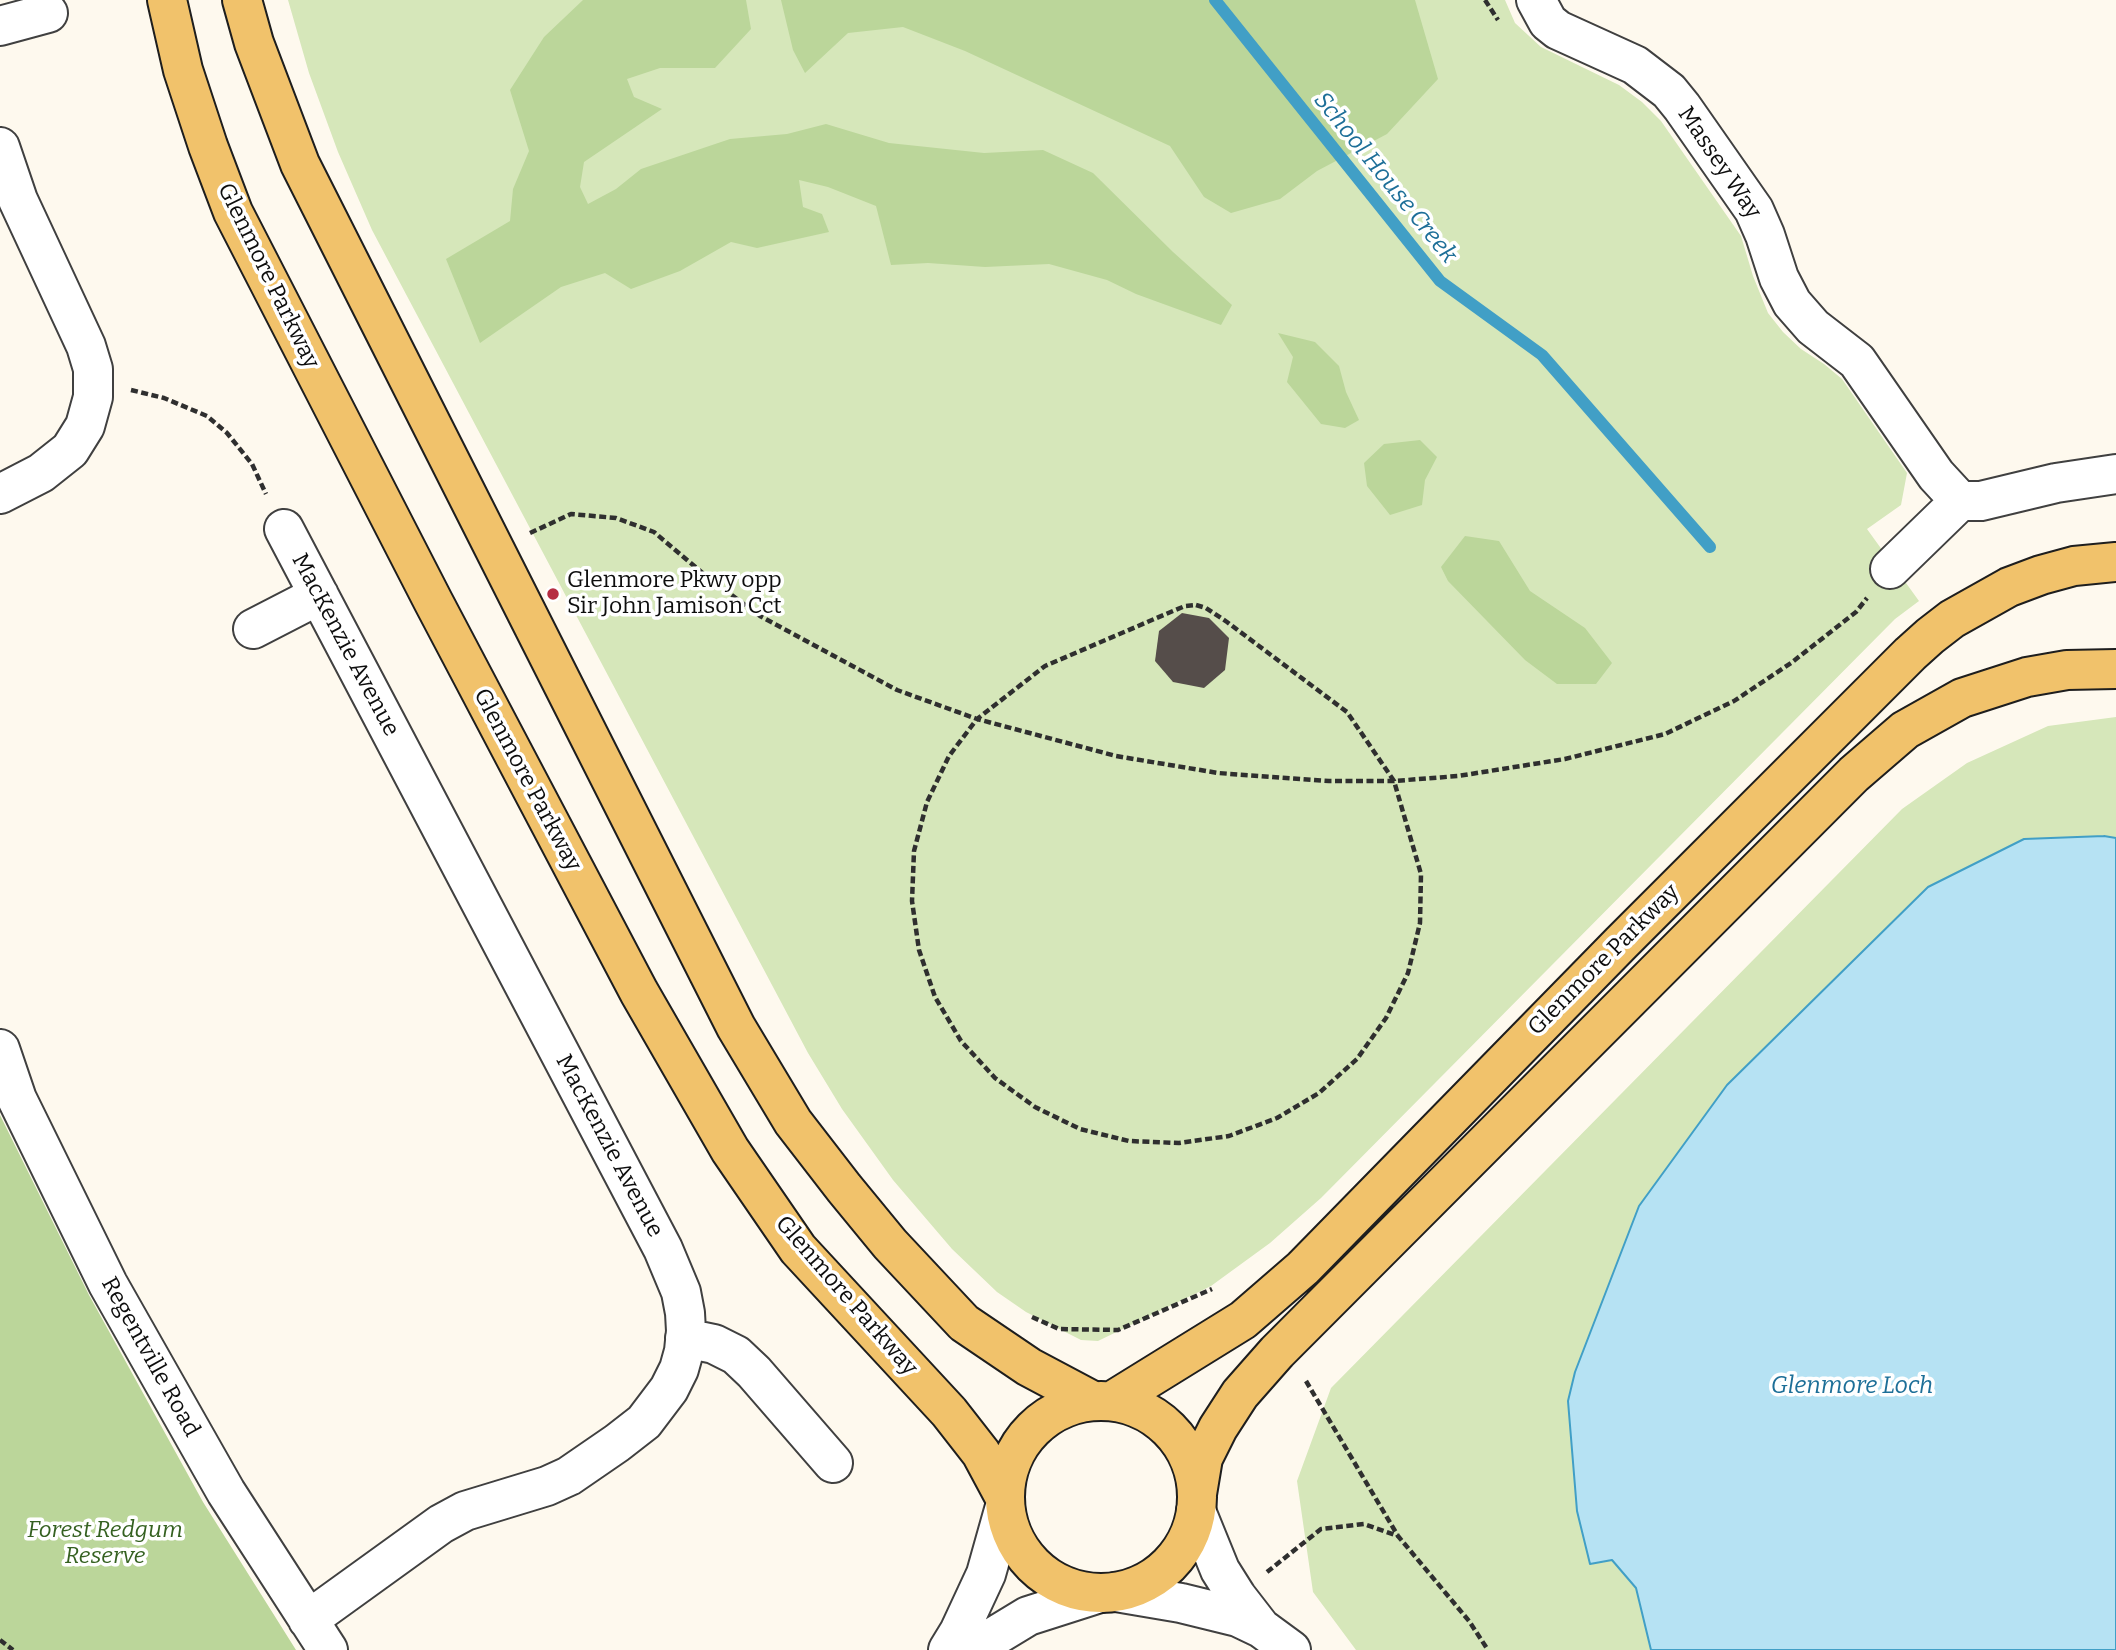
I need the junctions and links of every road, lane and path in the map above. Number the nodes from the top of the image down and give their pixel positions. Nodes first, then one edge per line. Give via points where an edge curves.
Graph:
1 (167, 0) edge
2 (242, 0) edge
3 (1485, 0) edge
4 (1536, 0) edge
5 (48, 13) dead end
6 (0, 26) edge
7 (1503, 26) dead end
8 (0, 147) edge
9 (93, 389) junction
10 (2116, 474) edge
11 (0, 494) edge
12 (1960, 501) junction
13 (284, 529) joint
14 (494, 549) junction
15 (2116, 562) edge
16 (1890, 569) joint
17 (319, 595) junction
18 (253, 629) dead end
19 (2116, 668) edge
20 (977, 719) junction
21 (1394, 780) junction
22 (1621, 943) junction
23 (1654, 974) junction
24 (0, 1049) edge
25 (1026, 1315) dead end
26 (1243, 1320) junction
27 (685, 1338) junction
28 (1277, 1352) junction
29 (1102, 1401) junction
30 (833, 1463) dead end
31 (1004, 1502) junction
32 (1197, 1503) junction
33 (1398, 1536) junction
34 (1108, 1593) junction
35 (1237, 1597) junction
36 (1261, 1628) junction
37 (318, 1635) edge
38 (0, 1640) edge
39 (13, 1650) edge
40 (948, 1650) edge
41 (972, 1650) edge
42 (1292, 1650) edge
43 (1488, 1650) edge

1 - 31 main road, Glenmore Parkway via 183,70 233,212 639,992 730,1150 798,1249 948,1412 981,1453
2 - 14 main road via 300,164
3 - 7 path
4 - 12 street, Massey Way via 1558,30 1635,65 1669,91 1754,210 1792,303 1813,327 1857,361 1936,475
5 - 6 street
8 - 9 street via 18,200 86,346
9 - 11 street via 85,426 70,450 41,473
9 - 13 path via 137,390 207,416 228,433 252,464
10 - 12 street via 1982,501
12 - 16 street
13 - 17 street, MacKenzie Avenue
14 - 20 path via 571,514 616,518 654,532 760,615 897,690
14 - 29 main road via 736,1027 793,1122 890,1244 964,1323 1029,1367
15 - 22 main road, Glenmore Parkway via 2041,575 1952,618 1910,654
16 - 21 path via 1856,612 1791,663 1734,701 1665,734 1565,759 1458,776
17 - 18 street
17 - 27 street, MacKenzie Avenue via 663,1249 681,1292
19 - 23 main road, Glenmore Parkway via 2027,677 1962,698 1905,730 1854,774
20 - 21 path via 1116,756 1219,773 1329,781
20 - 21 path via 1045,666 1196,605 1227,622 1347,712
20 - 21 path via 949,757 927,802 914,851 912,901 917,938 935,997 961,1041 995,1078 1035,1107 1080,1129 1129,1141 1180,1143 1229,1136 1277,1118 1320,1093 1357,1059 1386,1018 1408,973 1420,923 1421,874
22 - 23 street
22 - 26 main road, Glenmore Parkway via 1303,1268
23 - 28 main road, Glenmore Parkway
24 - 37 street, Regentville Road via 17,1099 108,1284 226,1492
25 - 26 path via 1059,1329 1118,1330 1211,1289
26 - 29 main road, Glenmore Parkway
27 - 30 street via 736,1355
27 - 37 street, MacKenzie Avenue via 679,1369 644,1422 569,1476 465,1511 441,1524
28 - 32 main road, Glenmore Parkway via 1218,1428 1203,1458
28 - 33 path via 1305,1379
29 - 31 main road via 1065,1407 1041,1421 1022,1441 1009,1466
29 - 32 main road via 1139,1408 1162,1422 1181,1442 1193,1468
31 - 34 main road via 1012,1537 1037,1570 1073,1590
31 - 40 street via 986,1574
32 - 34 main road via 1188,1540 1169,1564 1145,1583
32 - 35 street via 1220,1570
33 - 35 path via 1364,1524 1321,1529
33 - 43 path
34 - 36 street via 1181,1603 1238,1617
34 - 41 street via 1028,1616
35 - 36 street
36 - 42 street
38 - 39 path

